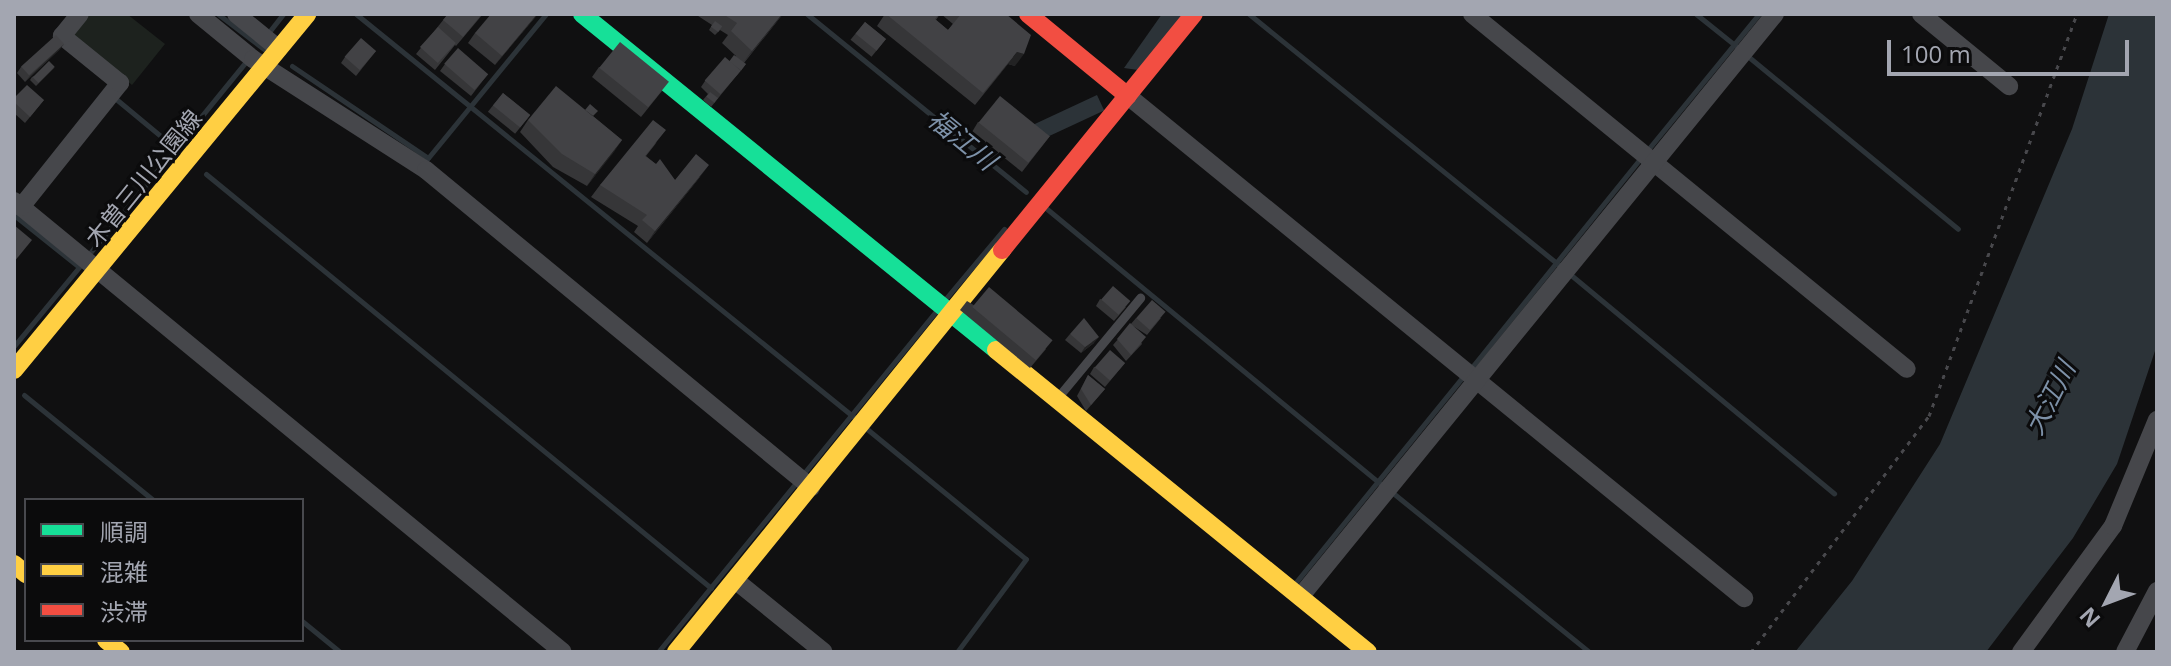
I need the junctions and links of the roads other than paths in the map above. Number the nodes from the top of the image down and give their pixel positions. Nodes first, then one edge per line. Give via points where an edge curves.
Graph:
1 (80, 14) edge
2 (198, 14) edge
3 (236, 14) edge
4 (307, 14) edge
5 (582, 14) edge
6 (1028, 14) edge
7 (1194, 14) edge
8 (1472, 14) edge
9 (1775, 14) edge
10 (1921, 14) edge
11 (279, 49) junction
12 (265, 67) junction
13 (2009, 86) dead end
14 (1128, 96) junction
15 (1654, 161) junction
16 (18, 204) edge
17 (97, 271) junction
18 (1140, 298) dead end
19 (951, 313) junction
20 (1907, 369) dead end
21 (14, 370) edge
22 (1476, 380) junction
23 (1056, 400) junction
24 (2157, 420) edge
25 (811, 487) junction
26 (735, 580) junction
27 (2157, 591) edge
28 (1300, 597) junction
29 (1744, 598) dead end
30 (563, 652) edge
31 (676, 652) edge
32 (824, 652) edge
33 (1368, 652) edge
34 (2021, 652) edge
35 (2125, 652) edge

1 - 16 street via 62,36 120,83
2 - 12 street
3 - 11 street
4 - 11 street, 木曽三川公園線
5 - 19 street
6 - 14 street
7 - 14 street
8 - 15 street
9 - 15 street
10 - 13 street
11 - 12 street, 木曽三川公園線
12 - 17 street, 木曽三川公園線
12 - 25 street via 426,170
14 - 19 street
14 - 22 street
15 - 20 street
15 - 22 street
16 - 17 street
17 - 21 street, 木曽三川公園線
17 - 30 street
18 - 23 lane
19 - 23 street
19 - 25 street
22 - 28 street
22 - 29 street
23 - 28 street
24 - 34 street via 2113,526
25 - 26 street
26 - 31 street
26 - 32 street
27 - 35 street
28 - 33 street

